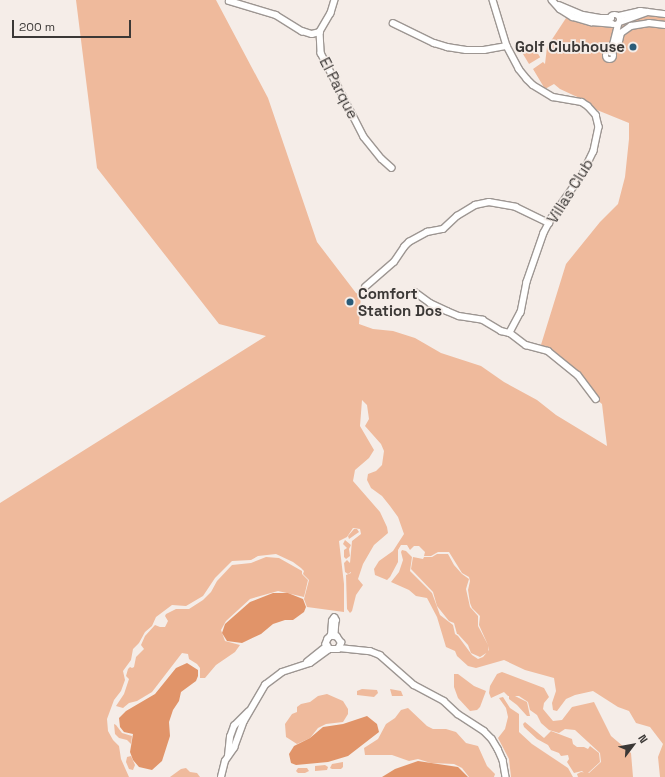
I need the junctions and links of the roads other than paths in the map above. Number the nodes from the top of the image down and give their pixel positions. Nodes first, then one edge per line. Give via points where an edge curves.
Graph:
1 (336, 0) edge
2 (493, 0) edge
3 (229, 1) edge
4 (553, 2) edge
5 (647, 12) junction
6 (665, 14) edge
7 (394, 23) dead end
8 (615, 23) junction
9 (665, 25) edge
10 (320, 32) junction
11 (507, 46) junction
12 (618, 46) dead end
13 (610, 52) dead end
14 (392, 168) dead end
15 (548, 223) junction
16 (365, 287) dead end
17 (415, 292) dead end
18 (510, 333) junction
19 (596, 399) dead end
20 (340, 646) junction
21 (328, 648) junction
22 (248, 712) junction
23 (232, 732) junction
24 (239, 734) junction
25 (228, 757) junction
26 (221, 777) edge
27 (505, 777) edge

1 - 10 street
2 - 11 street, Villas Club
3 - 10 street via 276,14 312,34
4 - 8 street via 574,17 591,22
5 - 6 street
5 - 8 street
5 - 8 street via 618,16
7 - 11 street via 447,47 472,50
8 - 13 street
9 - 12 street via 649,23 631,26 622,34
10 - 14 street, El Parque via 322,53 352,114 371,146
11 - 15 street, Villas Club via 527,79 551,96 582,102 596,115 599,127 594,152 583,174
15 - 16 street via 516,207 489,202 475,205 456,216 448,226 421,234 406,244 394,262
15 - 18 street, Villas Club via 527,282 521,312
17 - 18 street via 430,303 453,314 483,320
18 - 19 street via 526,344 548,351 573,370
20 - 21 street via 334,650
20 - 21 street via 340,639 333,636 327,641
20 - 27 street via 373,652 384,657 414,685 440,700 456,717 490,741 501,761
21 - 22 street via 305,665 285,670 271,678
22 - 23 street via 238,721
22 - 24 street
23 - 24 street
23 - 25 street
24 - 25 street
25 - 26 street

